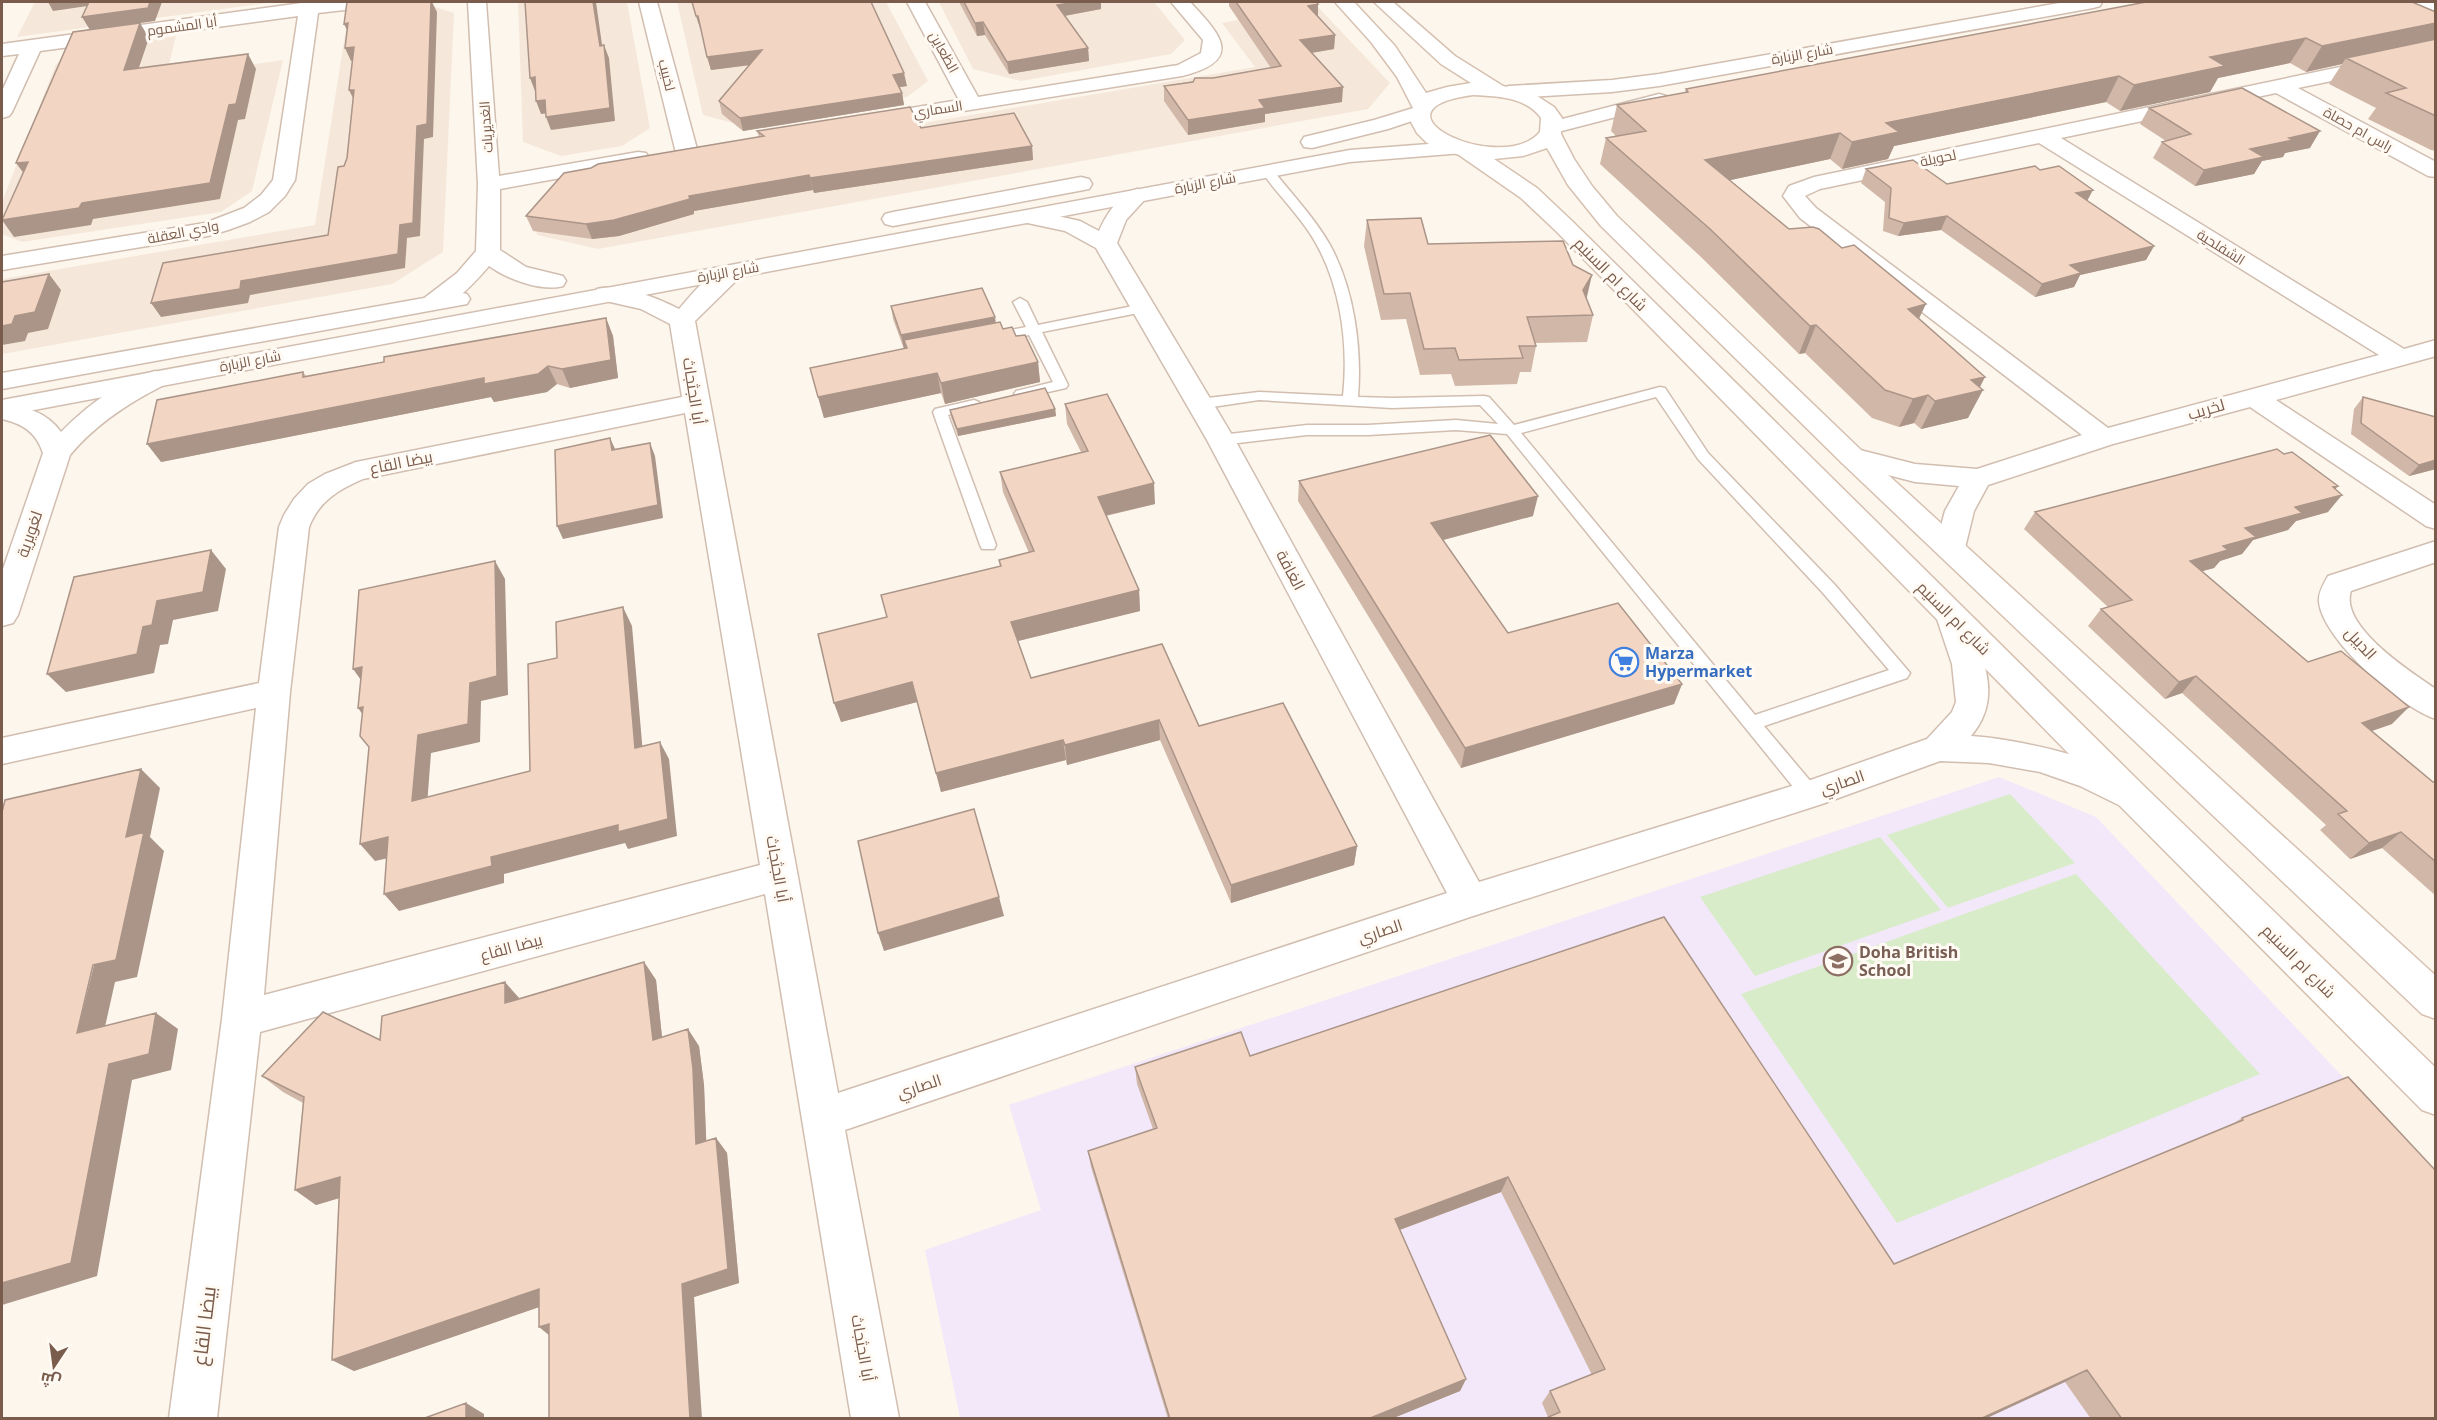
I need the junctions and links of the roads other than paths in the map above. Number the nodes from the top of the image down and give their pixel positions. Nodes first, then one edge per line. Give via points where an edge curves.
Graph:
1 (362, 2) edge
2 (477, 2) edge
3 (648, 2) edge
4 (916, 2) edge
5 (1180, 2) edge
6 (1344, 2) edge
7 (1383, 2) edge
8 (2093, 2) edge
9 (2415, 2) edge
10 (309, 9) junction
11 (2113, 10) edge
12 (2436, 11) edge
13 (32, 46) junction
14 (2, 50) edge
15 (2436, 53) edge
16 (2281, 87) junction
17 (1502, 91) junction
18 (971, 103) junction
19 (1421, 110) junction
20 (2, 112) edge
21 (848, 123) edge
22 (1552, 131) junction
23 (2043, 136) junction
24 (709, 146) edge
25 (1460, 149) junction
26 (686, 150) junction
27 (1267, 171) junction
28 (2436, 171) edge
29 (489, 184) junction
30 (1137, 196) junction
31 (1031, 217) junction
32 (866, 224) dead end
33 (1105, 243) junction
34 (488, 252) junction
35 (2, 262) edge
36 (734, 271) junction
37 (509, 289) dead end
38 (606, 294) junction
39 (476, 295) dead end
40 (1020, 302) dead end
41 (432, 304) junction
42 (1143, 309) junction
43 (682, 320) junction
44 (1034, 330) junction
45 (975, 341) edge
46 (2436, 348) edge
47 (2399, 357) junction
48 (155, 379) junction
49 (2, 381) edge
50 (2252, 396) junction
51 (1006, 398) edge
52 (1350, 400) junction
53 (984, 402) edge
54 (695, 403) junction
55 (1199, 404) junction
56 (2, 409) edge
57 (1511, 430) junction
58 (2103, 438) junction
59 (1221, 440) junction
60 (57, 453) junction
61 (1852, 457) junction
62 (1978, 478) junction
63 (2436, 519) edge
64 (988, 545) dead end
65 (1950, 548) junction
66 (2436, 551) edge
67 (2, 615) edge
68 (1952, 616) junction
69 (274, 692) junction
70 (2436, 707) edge
71 (1752, 723) junction
72 (1939, 748) junction
73 (2, 751) edge
74 (1810, 794) junction
75 (2135, 799) junction
76 (780, 875) junction
77 (1470, 901) junction
78 (2436, 1002) edge
79 (242, 1019) junction
80 (2436, 1096) edge
81 (822, 1118) junction
82 (193, 1419) edge
83 (875, 1419) edge

1 - 10 street, أبا المشموم
2 - 29 street, الغديريات
3 - 26 street, لخبيب
4 - 18 street, الظعاين
5 - 18 street, السماري via 1213,40 1210,58 1199,64 1182,70
6 - 19 street via 1383,41 1403,69
7 - 17 street via 1448,60
8 - 17 street, شارع الزبارة via 1659,80
9 - 12 street
10 - 13 street, أبا المشموم
10 - 35 street, وادي العقلة via 284,180 275,196 260,209 208,229
11 - 22 street, شارع الزبارة via 1678,95
13 - 14 street, أبا المشموم
13 - 20 street
15 - 16 street, لحويلة
16 - 23 street, لحويلة
16 - 28 street, راس ام حصاة
17 - 19 street, شارع الزبارة via 1451,92 1434,98
17 - 22 street via 1543,107 1552,117
18 - 21 street, السماري
19 - 25 street, شارع ام السنيم via 1419,120 1430,135
19 - 32 street, شارع الزبارة via 1336,138
22 - 25 street, شارع الزبارة via 1541,143 1508,153
22 - 61 street via 1562,162 1609,221
23 - 47 street, الشفلحية
23 - 58 street, لحويلة via 1814,184 1794,196 1808,213
24 - 26 street
25 - 27 street, شارع الزبارة via 1350,156
25 - 68 street, شارع ام السنيم via 1529,193 1558,220
26 - 29 street
27 - 30 street, شارع الزبارة
27 - 52 lane via 1329,256 1340,289 1353,363
29 - 34 street, الغديريات
30 - 31 street, شارع الزبارة
30 - 33 street via 1116,218
31 - 33 street via 1072,226
31 - 36 street, شارع الزبارة
33 - 42 street, الغافة
34 - 37 street via 513,271 565,279
34 - 41 street via 466,278
36 - 38 street, شارع الزبارة
36 - 43 street
38 - 43 street via 649,303
38 - 48 street, شارع الزبارة
39 - 41 street, شارع الزبارة
40 - 44 lane
41 - 49 street, شارع الزبارة
42 - 44 lane
42 - 55 street, الغافة
43 - 54 street, أبا الجثجاث
44 - 45 lane
44 - 51 lane via 1061,385
46 - 47 street, لخريب
47 - 50 street, لخريب
48 - 56 street, شارع الزبارة
48 - 60 street, لغويرية via 100,410
50 - 58 street, لخريب
50 - 63 street
52 - 55 lane via 1259,396
52 - 57 lane via 1484,400
53 - 64 lane via 940,412
54 - 69 street, بيضا القاع via 356,471 315,492 301,508 294,527
54 - 76 street, أبا الجثجاث
55 - 59 street, الغافة
56 - 60 street via 39,423 52,436
57 - 59 lane via 1456,425 1307,430
57 - 71 lane
57 - 71 lane via 1660,391 1703,456 1829,589 1901,673
58 - 62 street, لخريب
59 - 77 street, الغافة
60 - 67 street, لغويرية
61 - 62 street, لخريب via 1915,473
61 - 65 street
62 - 65 street via 1953,524
65 - 78 street
66 - 70 street, الديبل via 2339,584 2333,599 2346,630 2365,651
68 - 72 street, الصاري via 1972,692 1970,712
68 - 75 street, شارع ام السنيم
69 - 73 street
69 - 79 street, بيضا القاع
71 - 74 lane
72 - 74 street, الصاري
72 - 75 street, الصاري via 1989,750 2040,759 2092,776
74 - 77 street, الصاري
75 - 80 street, شارع ام السنيم
76 - 79 street, بيضا القاع
76 - 81 street, أبا الجثجاث
77 - 81 street, الصاري
79 - 82 street, بيضا القاع
81 - 83 street, أبا الجثجاث

